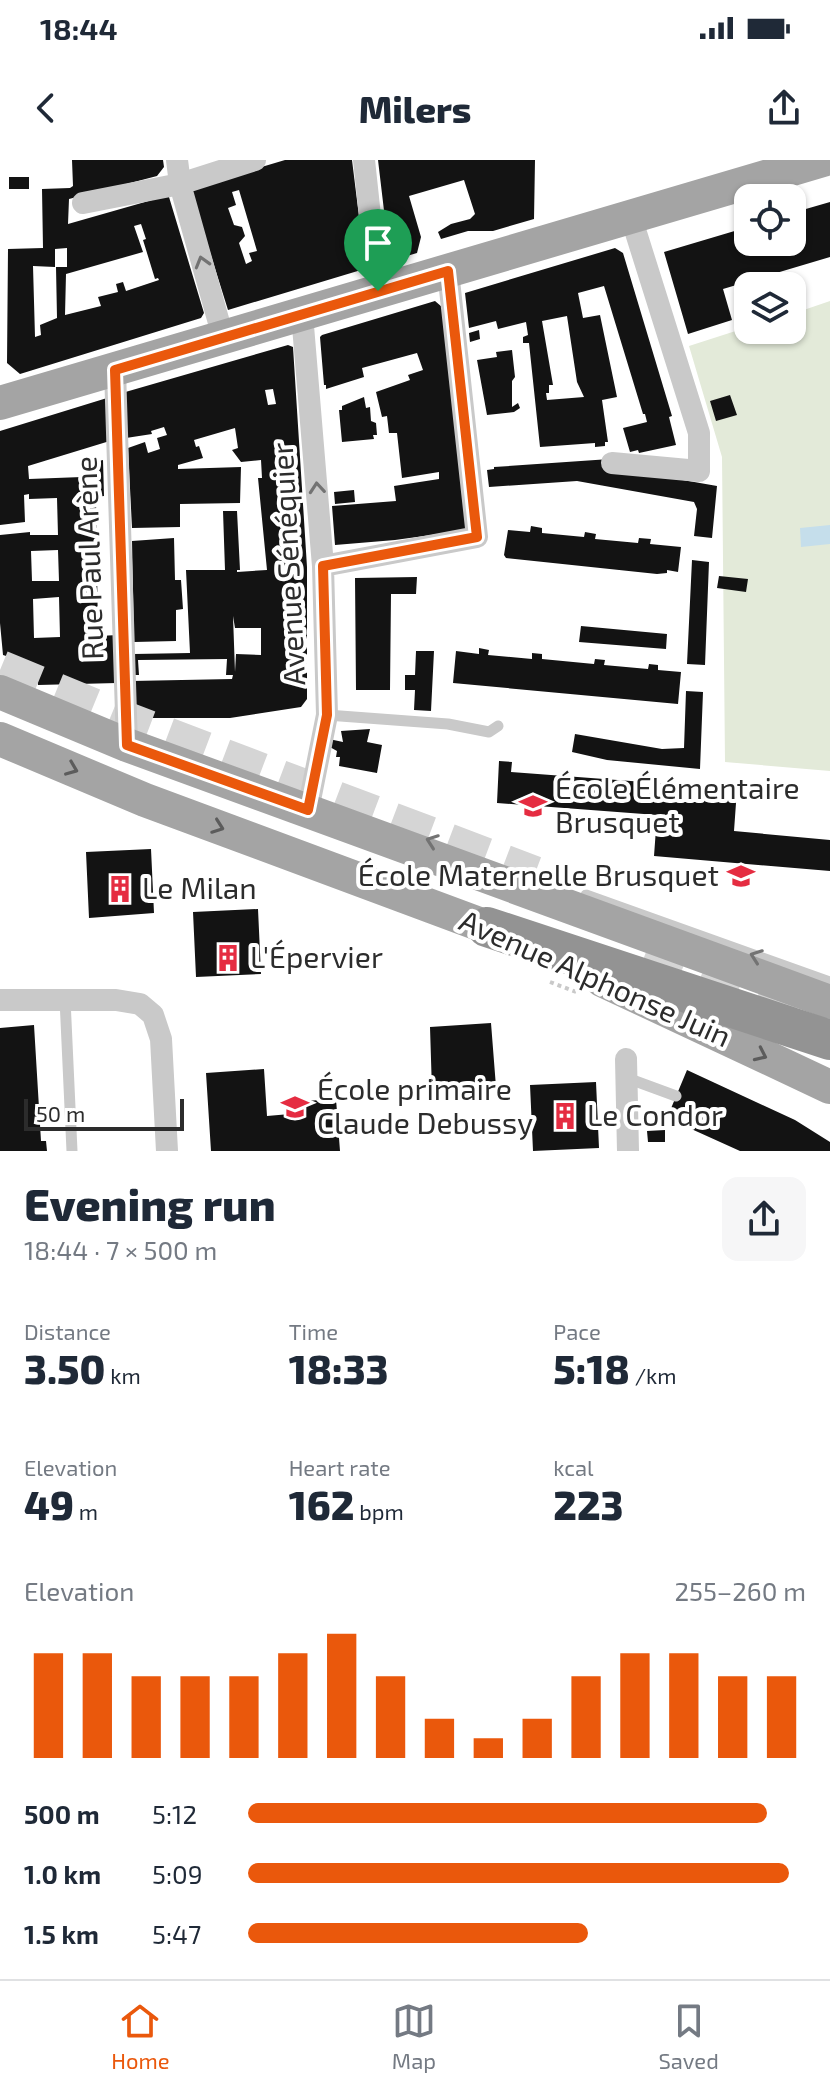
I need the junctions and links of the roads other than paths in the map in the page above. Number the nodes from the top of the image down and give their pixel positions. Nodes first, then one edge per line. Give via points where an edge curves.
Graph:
1 (177, 160) edge
2 (255, 160) edge
3 (364, 160) edge
4 (823, 160) edge
5 (180, 184) junction
6 (83, 203) dead end
7 (631, 217) junction
8 (448, 271) junction
9 (378, 291) junction
10 (302, 314) junction
11 (223, 337) junction
12 (115, 370) junction
13 (0, 403) edge
14 (612, 463) dead end
15 (323, 566) junction
16 (0, 692) edge
17 (327, 715) junction
18 (498, 726) dead end
19 (127, 731) junction
20 (0, 739) edge
21 (310, 799) junction
22 (570, 889) dead end
23 (487, 927) junction
24 (830, 982) edge
25 (65, 999) junction
26 (0, 1000) edge
27 (830, 1002) edge
28 (830, 1040) edge
29 (627, 1068) joint
30 (830, 1087) edge
31 (676, 1096) dead end
32 (72, 1151) edge
33 (167, 1151) edge
34 (628, 1151) edge

1 - 5 street
2 - 5 street
3 - 9 street
4 - 7 main road
5 - 6 street
11 -> 5 street
7 - 8 main road
7 - 14 street via 699,433 699,471
8 - 9 main road
8 - 15 street via 477,537
9 - 10 main road
10 - 11 main road
15 -> 10 street, Avenue Sénéquier
11 - 12 main road
12 - 13 main road
12 - 19 street, Rue Paul Arène
15 - 17 street, Avenue Sénéquier
16 - 19 main road, Avenue Alphonse Juin
17 - 18 lane via 489,732
17 - 21 street, Avenue Sénéquier
19 - 21 main road, Avenue Alphonse Juin
20 -> 23 main road, Avenue Alphonse Juin via 145,800
27 -> 21 main road, Avenue Alphonse Juin
24 -> 22 lane
23 - 28 highway
23 -> 30 main road, Avenue Alphonse Juin
25 - 26 street
25 - 32 lane
25 - 33 street via 140,1004 153,1015 161,1039
29 - 31 lane
29 - 34 street

